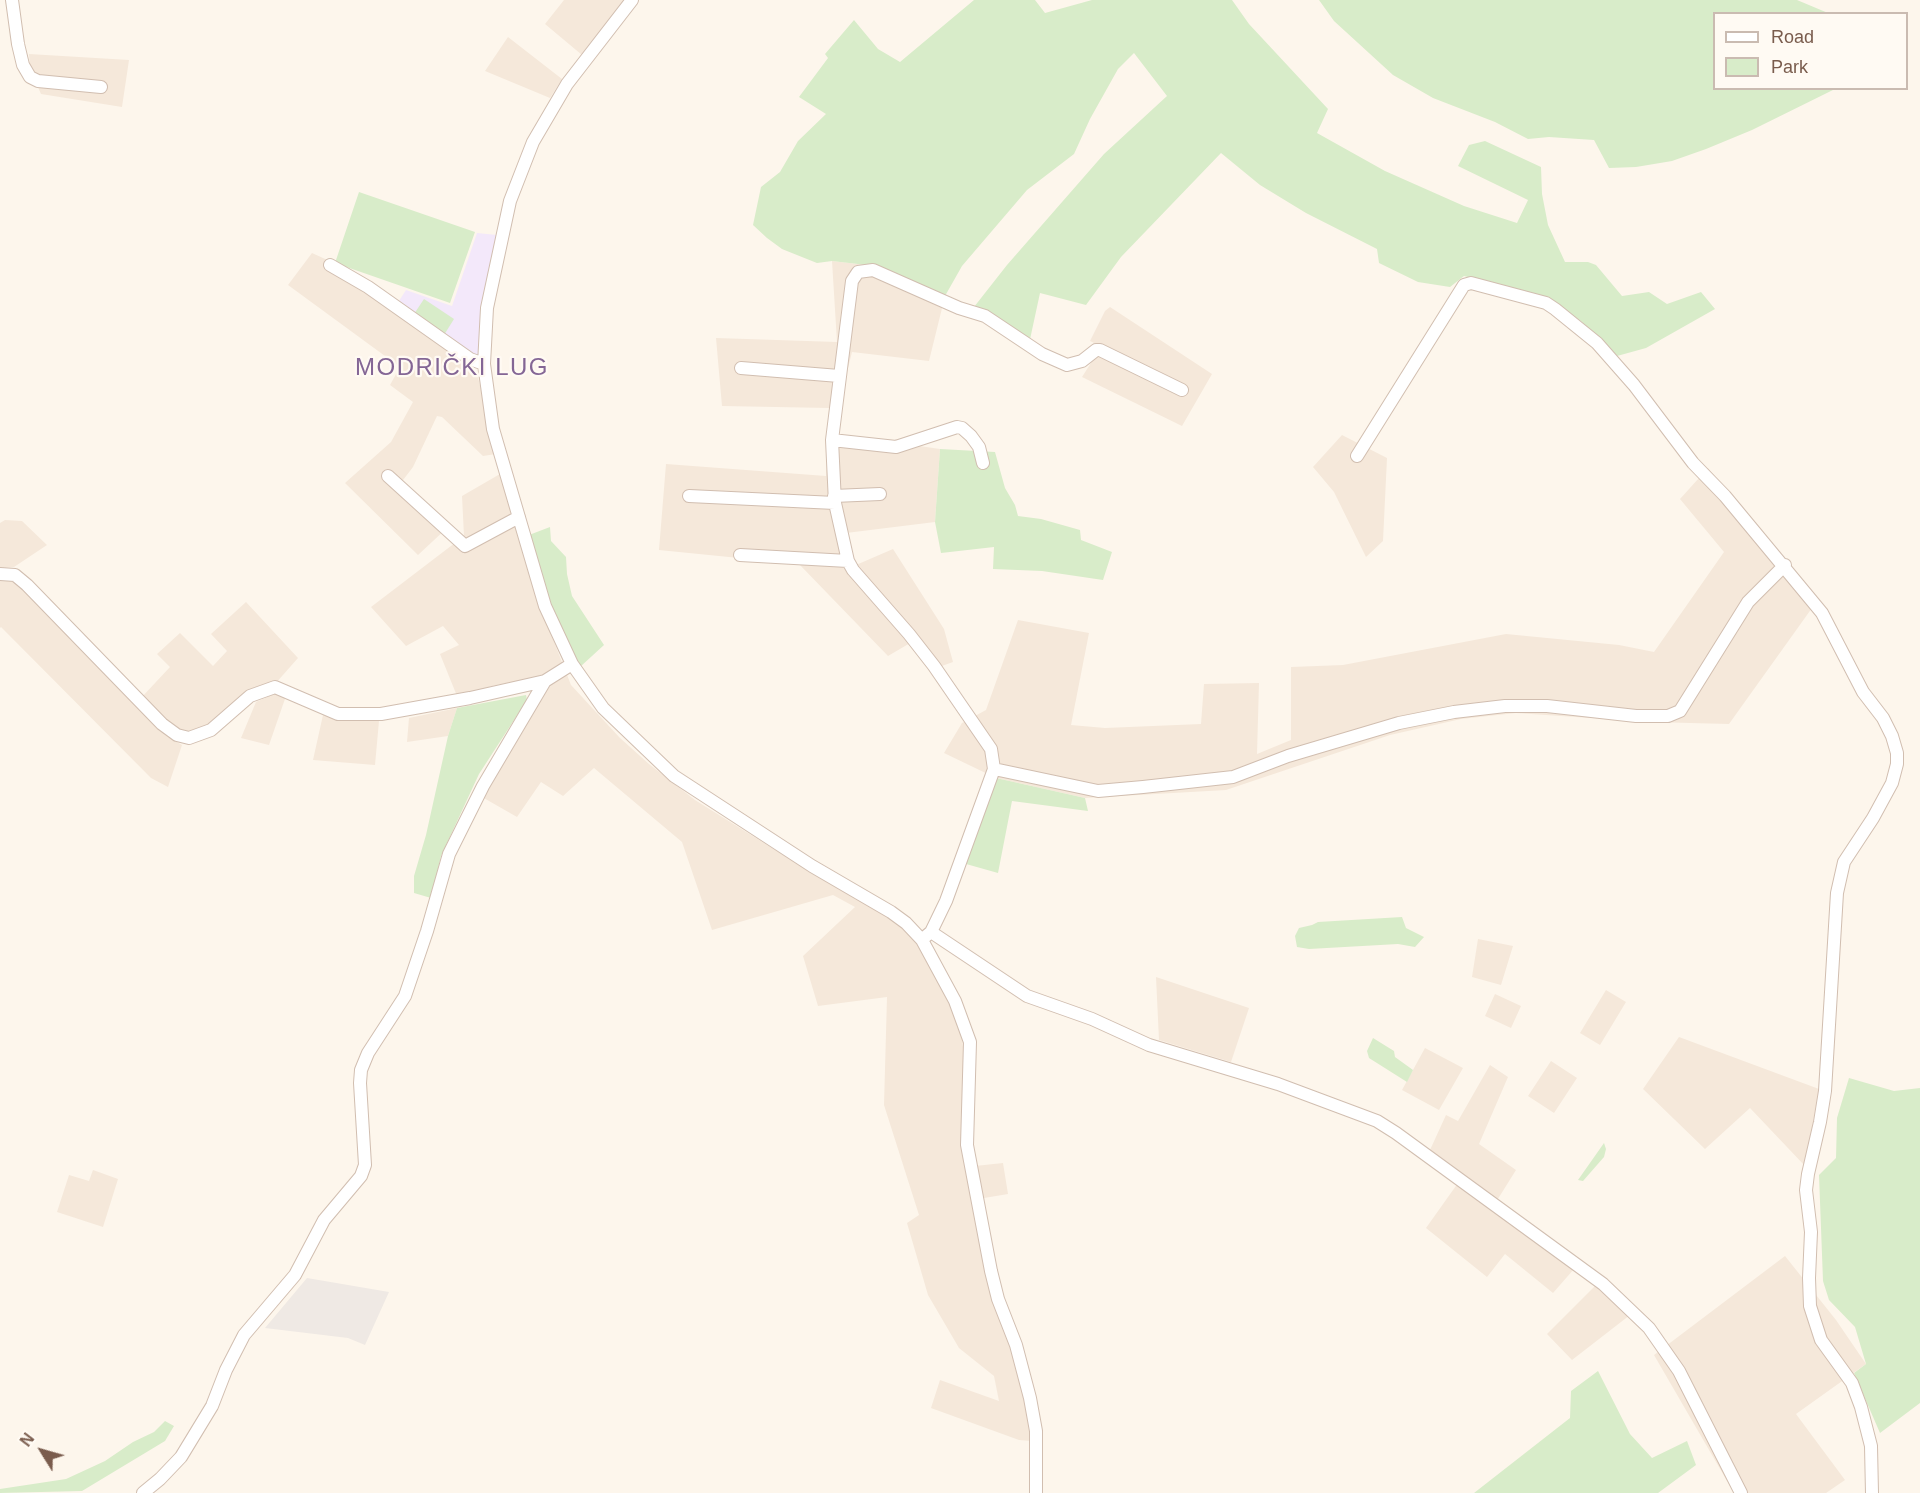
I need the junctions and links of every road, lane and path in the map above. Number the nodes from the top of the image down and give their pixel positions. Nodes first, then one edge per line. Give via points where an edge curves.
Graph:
1 (12, 0) edge
2 (632, 0) edge
3 (101, 87) dead end
4 (330, 265) dead end
5 (484, 364) junction
6 (741, 368) dead end
7 (839, 376) junction
8 (1182, 390) dead end
9 (832, 440) junction
10 (1357, 456) dead end
11 (983, 463) dead end
12 (387, 476) dead end
13 (880, 494) dead end
14 (689, 496) dead end
15 (835, 500) junction
16 (519, 517) junction
17 (740, 555) dead end
18 (848, 561) junction
19 (1785, 566) junction
20 (0, 574) edge
21 (572, 664) junction
22 (545, 681) junction
23 (994, 770) junction
24 (926, 936) junction
25 (142, 1493) edge
26 (1036, 1493) edge
27 (1741, 1493) edge
28 (1872, 1493) edge

1 - 3 street via 18,44 30,77
2 - 5 street via 567,84 533,142 510,201 487,308
4 - 5 street via 368,286 470,359
5 - 16 street via 493,429
6 - 7 street
7 - 8 street via 852,281 858,272 867,270 985,316 1042,354 1066,365 1100,350
7 - 9 street
9 - 11 street via 896,447 962,428 979,447
9 - 15 street
10 - 19 street via 1458,291 1471,283 1546,303 1597,343 1692,463
12 - 16 street via 465,546
13 - 15 street
14 - 15 street
15 - 18 street
16 - 21 street via 544,606
17 - 18 street
18 - 23 street via 934,666 991,748
19 - 23 street via 1748,602 1680,711 1668,716 1505,705 1399,723 1233,777 1143,788 1098,791
19 - 28 street via 1822,613 1863,692 1883,718 1897,753 1892,783 1844,862 1838,886 1825,1091 1806,1190 1811,1232 1810,1306 1821,1340 1852,1383 1861,1407 1871,1446
20 - 22 street via 15,575 27,585 162,724 189,738 211,730 250,696 276,687 338,714 360,715 408,710
21 - 22 street
21 - 24 street via 603,708 674,776
22 - 25 street via 483,786 449,854 405,996 361,1070 365,1166 361,1176 324,1220 295,1275 244,1335 212,1406 182,1457
23 - 24 street via 946,901
24 - 26 street via 970,1042 967,1145 991,1271 1030,1398 1036,1431
24 - 27 street via 1027,996 1149,1045 1278,1084 1377,1121 1396,1133 1603,1284 1649,1328 1679,1371

